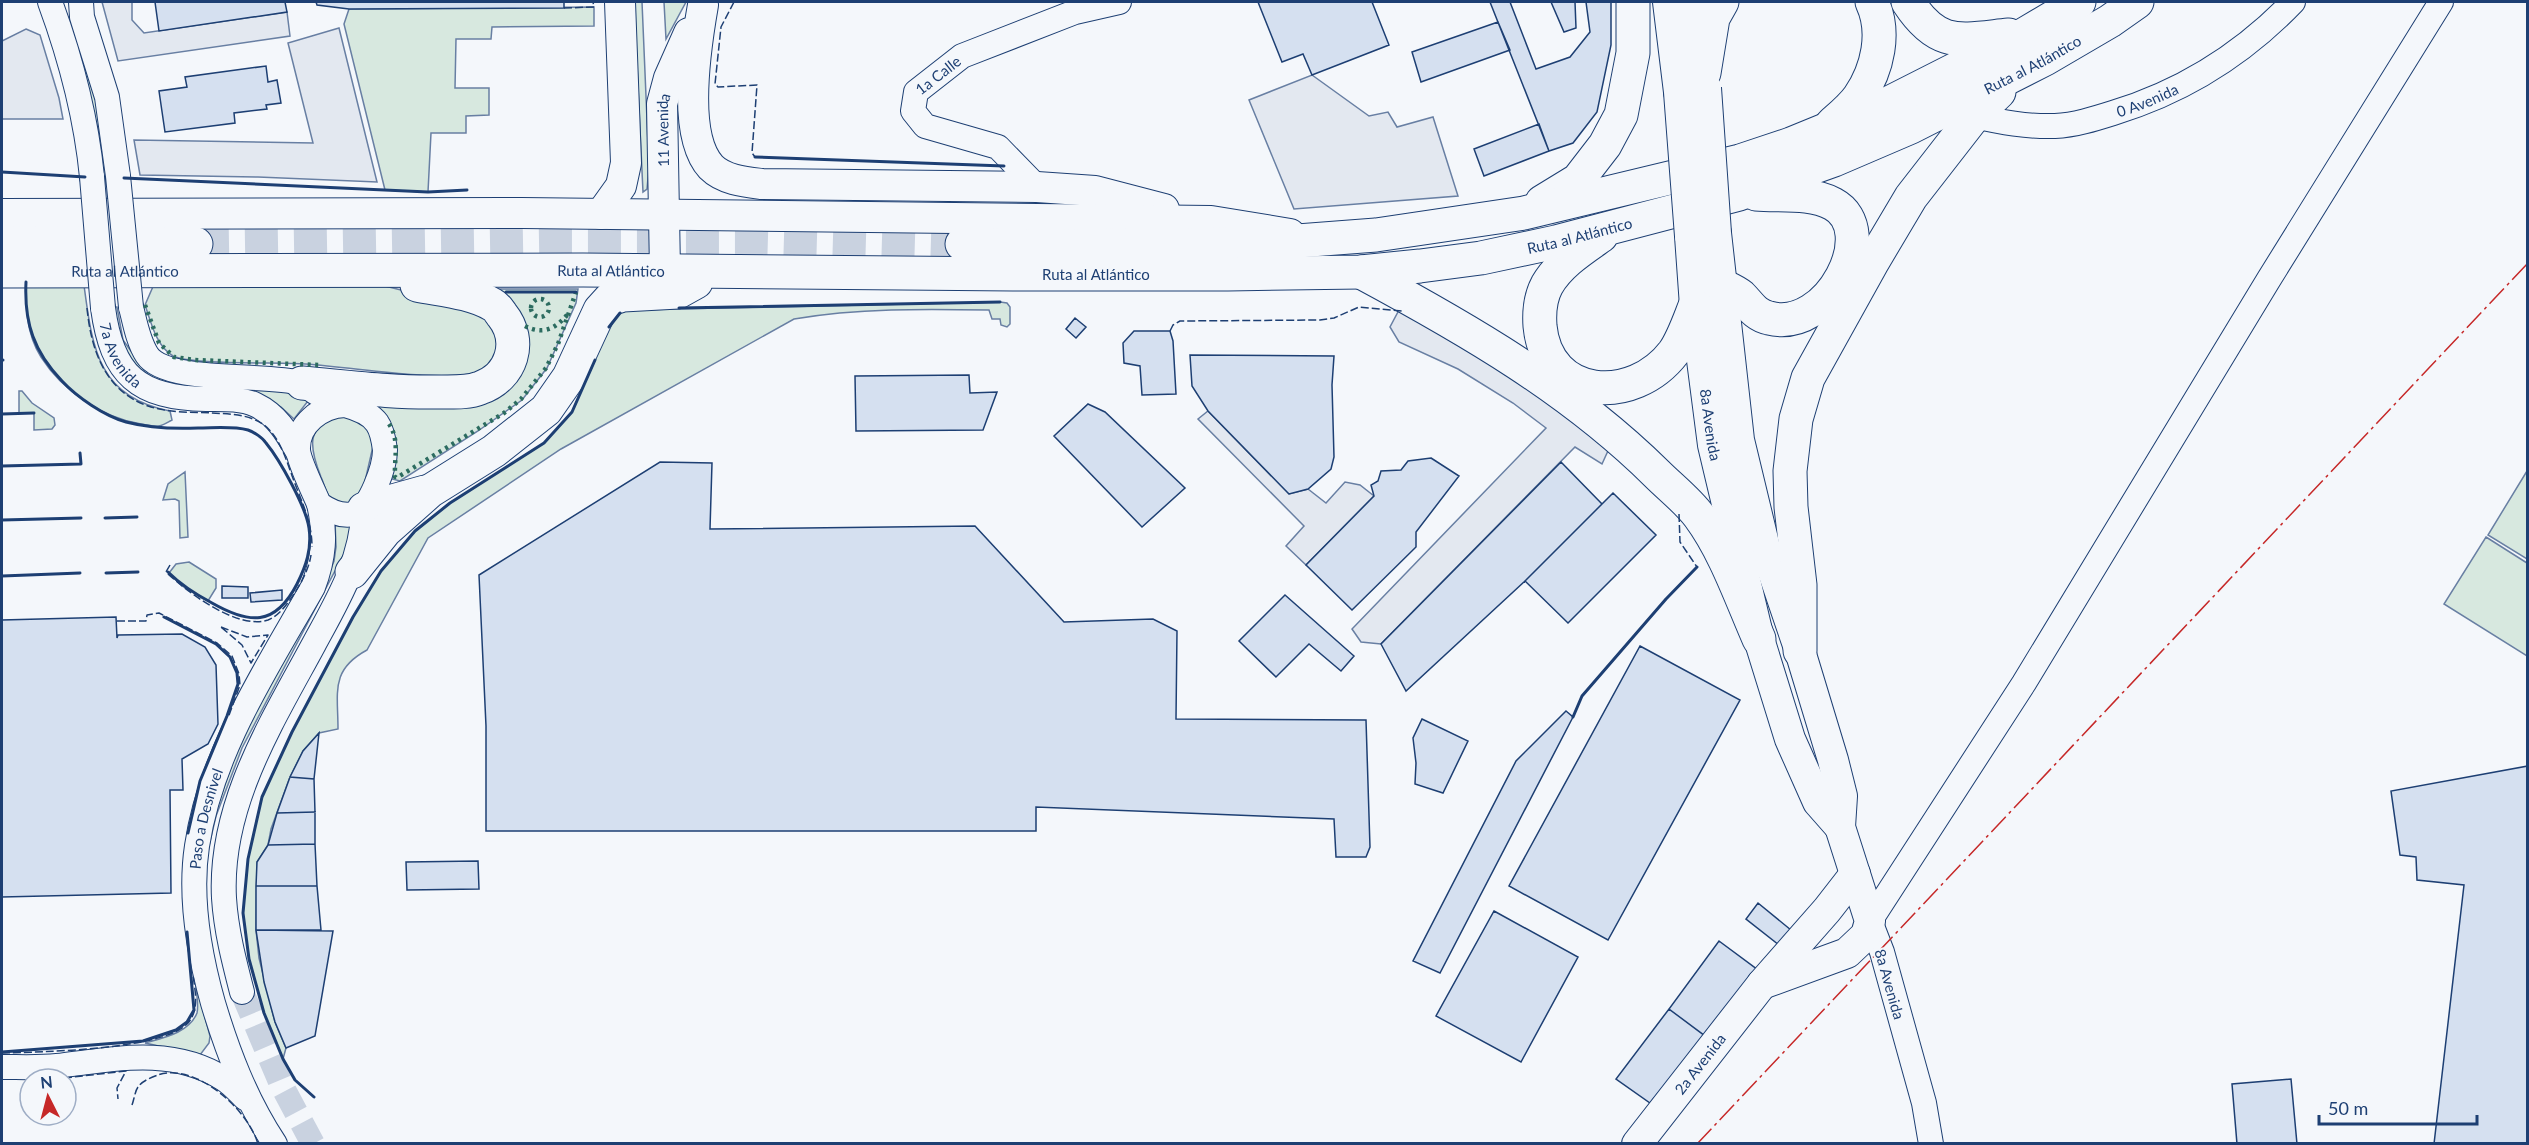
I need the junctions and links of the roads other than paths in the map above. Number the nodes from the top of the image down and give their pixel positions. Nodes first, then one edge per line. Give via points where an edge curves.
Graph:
1 (50, 2) edge
2 (81, 2) edge
3 (620, 2) edge
4 (1119, 2) edge
5 (1633, 2) edge
6 (1668, 2) edge
7 (1693, 2) edge
8 (1722, 2) edge
9 (1872, 2) edge
10 (1908, 2) edge
11 (2137, 2) edge
12 (2156, 2) edge
13 (2293, 2) edge
14 (2441, 2) edge
15 (704, 3) edge
16 (2068, 6) edge
17 (2110, 21) junction
18 (2035, 46) junction
19 (1696, 84) junction
20 (1974, 116) junction
21 (1827, 130) junction
22 (1037, 187) junction
23 (1739, 194) junction
24 (1524, 213) junction
25 (2, 214) edge
26 (601, 214) junction
27 (665, 215) junction
28 (1211, 221) junction
29 (1619, 225) junction
30 (1703, 234) junction
31 (1323, 240) junction
32 (2, 243) edge
33 (196, 244) tunnel mouth
34 (963, 244) tunnel mouth
35 (665, 270) junction
36 (717, 270) junction
37 (2, 271) edge
38 (348, 271) junction
39 (1361, 272) junction
40 (1721, 285) junction
41 (1695, 306) junction
42 (302, 383) junction
43 (378, 390) junction
44 (340, 406) junction
45 (298, 452) junction
46 (429, 491) junction
47 (319, 504) junction
48 (364, 509) junction
49 (352, 572) junction
50 (1759, 639) junction
51 (1800, 651) junction
52 (1840, 827) junction
53 (1855, 874) junction
54 (1870, 921) junction
55 (1762, 984) junction
56 (242, 992) tunnel mouth
57 (2, 1068) edge
58 (252, 1103) junction
59 (275, 1143) edge
60 (1637, 1143) edge
61 (1931, 1143) edge

1 - 45 street, 7a Avenida, bridge via 81,97 107,332 113,351 141,386 159,393 255,404 282,425
2 - 42 street, 7a Avenida, bridge via 107,97 115,140 131,307 148,357 167,368 199,375
3 - 26 main road via 626,163 621,186
4 - 22 street, 1a Calle via 1075,12 962,56 916,92 913,111 925,126 998,147
5 - 24 highway via 1633,53 1621,115 1605,145 1578,180
6 - 19 main road, 8a Avenida
7 - 19 main road, 8a Avenida
8 - 19 highway via 1713,18
9 - 21 highway via 1880,29 1873,70 1858,98
10 - 18 highway via 1933,32 1942,36
11 - 17 highway, Ruta al Atlántico
12 - 17 highway
13 - 20 street, 0 Avenida via 2237,52 2183,86 2139,105 2086,122 2058,126 2025,126
14 - 54 street via 2024,683
15 - 22 main road via 693,76 696,128 712,168 733,180 784,185
15 - 27 main road, 11 Avenida via 680,52 662,104
16 - 18 highway, Ruta al Atlántico
17 - 18 highway, Ruta al Atlántico
18 - 20 highway
18 - 21 highway, Ruta al Atlántico
18 - 23 highway, Ruta al Atlántico via 1911,127
19 - 30 main road, 8a Avenida, bridge
20 - 51 highway via 1911,197 1821,352 1800,402 1790,471 1800,585
21 - 24 highway, Ruta al Atlántico via 1740,161
22 - 28 main road via 1095,191
23 - 29 highway, Ruta al Atlántico
23 - 40 highway via 1813,197 1832,203 1851,222 1851,249 1839,284 1806,316 1787,321 1767,318
24 - 31 highway, Ruta al Atlántico
25 - 26 main road, Ruta al Atlántico
26 - 27 main road, Ruta al Atlántico
27 - 28 main road, Ruta al Atlántico
27 - 35 main road, 11 Avenida
28 - 31 main road, Ruta al Atlántico
29 - 39 highway, Ruta al Atlántico via 1480,258
29 - 41 highway via 1578,252 1546,286 1540,306 1541,334 1557,367 1575,381 1595,388 1635,383 1658,369 1675,351
30 - 40 main road, 8a Avenida
30 - 41 main road, 8a Avenida
31 - 34 highway, Ruta al Atlántico via 1258,244
32 - 33 highway, Ruta al Atlántico
35 - 36 highway, Ruta al Atlántico
35 - 38 highway, Ruta al Atlántico
36 - 39 highway, Ruta al Atlántico via 1013,274
36 - 46 highway via 678,292 610,299 600,310 569,377 546,410 503,444
37 - 38 highway, Ruta al Atlántico
38 - 43 highway via 465,294 495,305 507,321 514,341 511,361 500,377 480,388 455,392
39 - 50 highway via 1485,341 1625,443 1699,516 1723,558
40 - 51 main road, 8a Avenida via 1739,440 1764,548
41 - 50 main road, 8a Avenida via 1713,445
42 - 43 highway
42 - 44 street, 7a Avenida
43 - 44 highway
44 - 45 street via 327,408 312,418
44 - 48 street via 362,411 376,422 383,439 384,458
45 - 47 street
46 - 48 highway
46 - 49 highway via 385,531
47 - 48 street via 336,513 354,514
47 - 58 street, Paso a Desnivel via 324,540 321,565 224,753 197,845 195,898 204,970 233,1065
48 - 49 street, Paso a Desnivel
49 - 56 street, Paso a Desnivel via 249,769 232,823 224,898 230,947
50 - 52 main road, 8a Avenida via 1790,739 1818,802
51 - 52 main road, 8a Avenida via 1842,796
52 - 53 main road, 8a Avenida
53 - 54 main road, 8a Avenida
53 - 55 main road, 2a Avenida
54 - 55 main road via 1866,935 1847,953
54 - 61 street, 8a Avenida via 1924,1103
55 - 60 main road, 2a Avenida
57 - 58 street via 161,1056 225,1079
58 - 59 street, Paso a Desnivel

